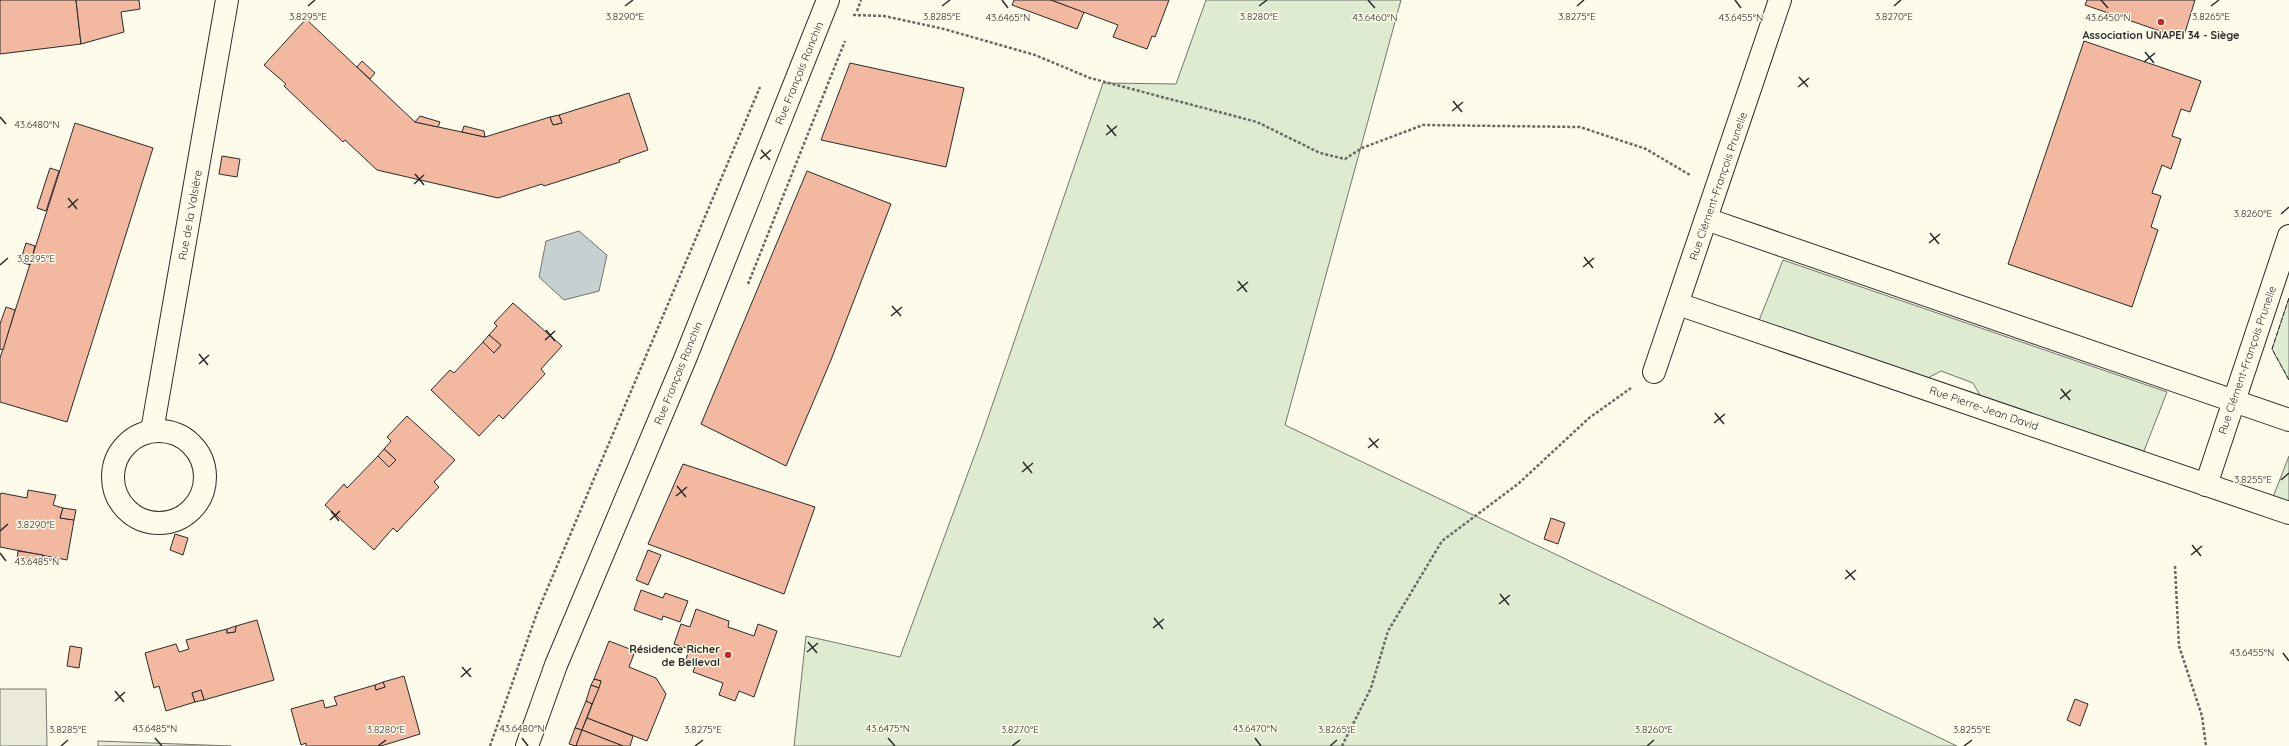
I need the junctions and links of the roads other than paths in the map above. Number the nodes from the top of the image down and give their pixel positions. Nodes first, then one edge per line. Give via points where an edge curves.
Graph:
1 (227, 0) edge
2 (828, 0) edge
3 (1780, 0) edge
4 (1706, 219) junction
5 (2287, 247) edge
6 (1678, 304) junction
7 (1654, 372) road end
8 (2233, 401) junction
9 (2289, 420) edge
10 (152, 431) junction
11 (2206, 484) junction
12 (2289, 513) edge
13 (527, 746) edge

1 - 10 street, Rue de la Valsière
2 - 13 street, Rue François Ranchin via 688,351 556,665
3 - 4 street, Rue Clément-François Prunelle
4 - 6 street, Rue Clément-François Prunelle
4 - 8 street
5 - 8 street, Rue Clément-François Prunelle
6 - 7 street, Rue Clément-François Prunelle
6 - 11 street, Rue Pierre-Jean David
8 - 9 street
8 - 11 street, Rue Clément-François Prunelle
10 - 10 street via 138,435 126,444 118,455 113,469 113,484 122,504 138,518 152,523 166,523 192,510 202,492 205,470 201,456 192,444 167,430
11 - 12 street, Rue Pierre-Jean David

